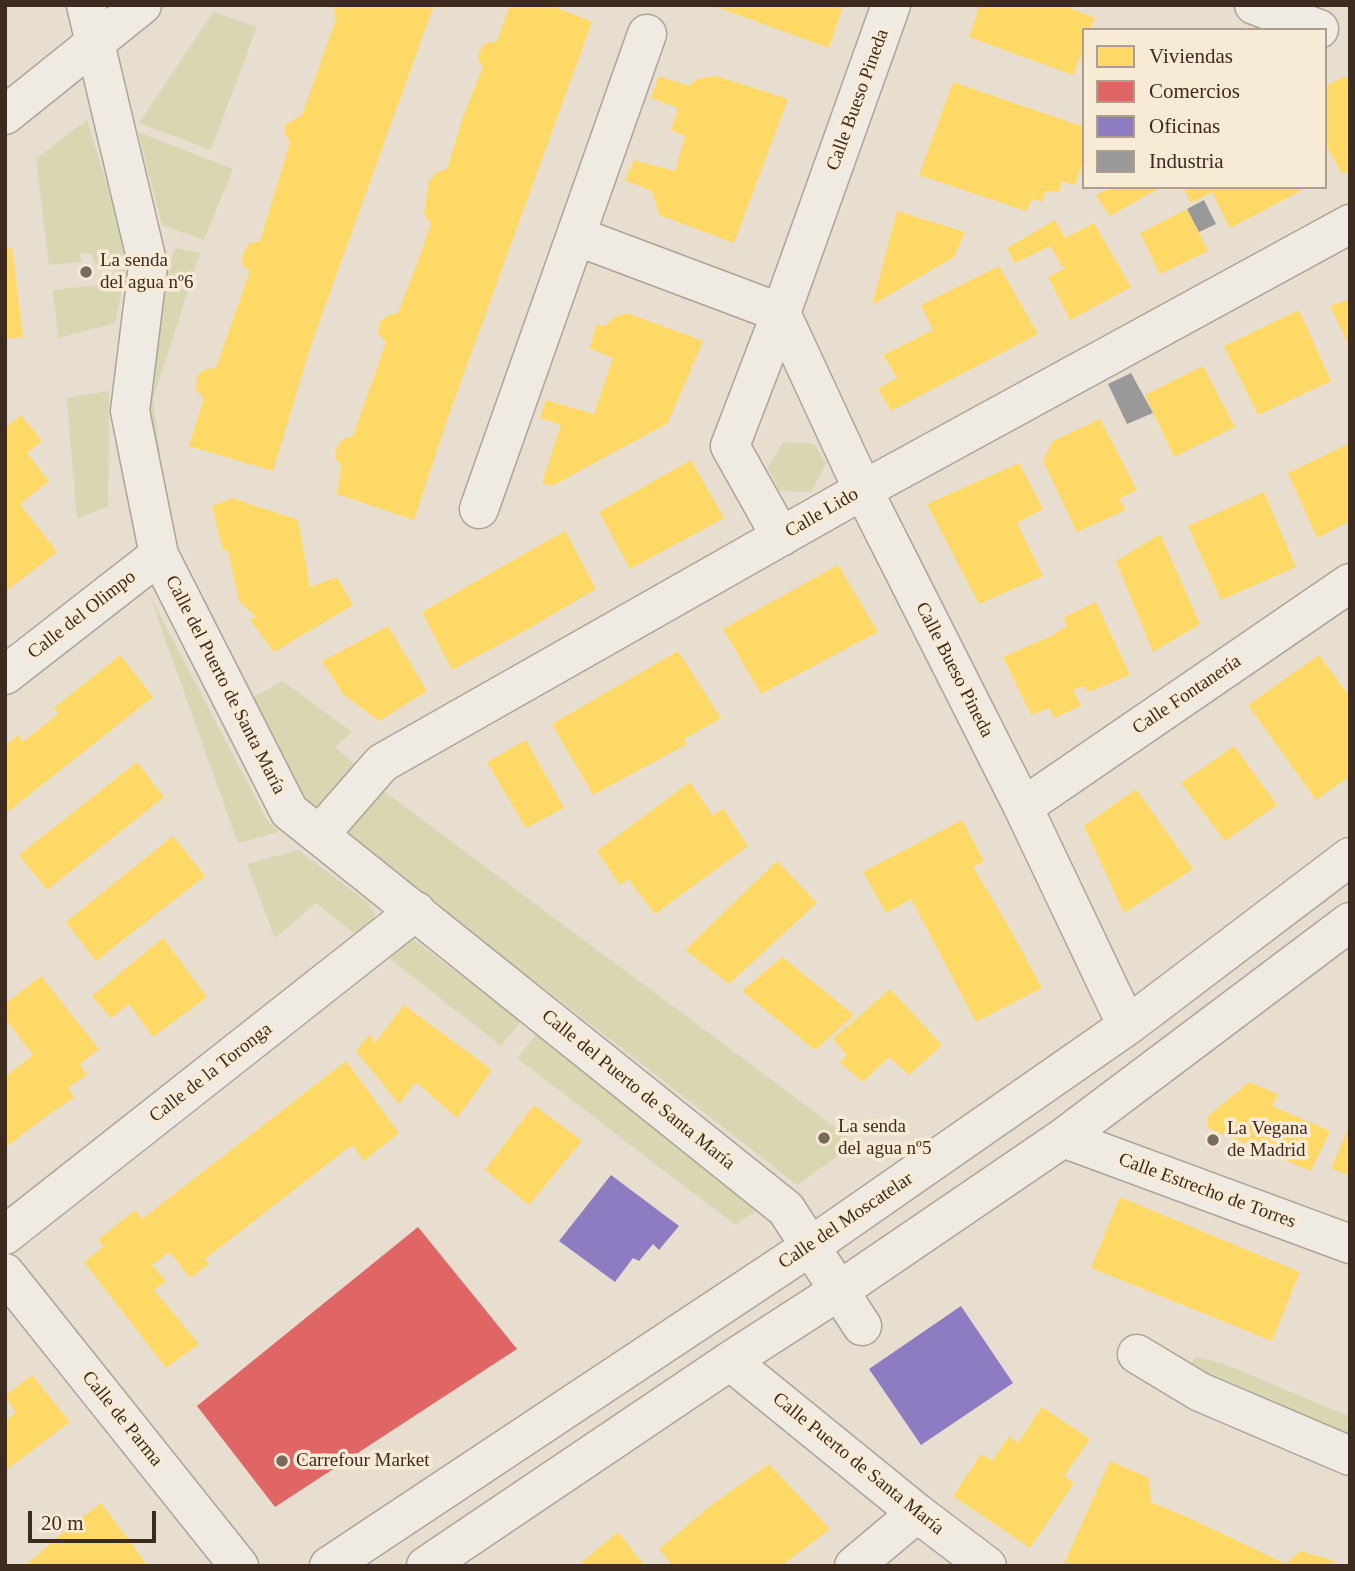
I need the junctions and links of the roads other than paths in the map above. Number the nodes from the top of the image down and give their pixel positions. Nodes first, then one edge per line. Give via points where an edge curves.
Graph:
1 (86, 5) edge
2 (142, 5) edge
3 (891, 5) edge
4 (1254, 5) edge
5 (1316, 28) edge
6 (647, 34) dead end
7 (95, 43) junction
8 (5, 115) edge
9 (1350, 224) edge
10 (576, 236) junction
11 (781, 313) junction
12 (863, 490) junction
13 (480, 509) dead end
14 (781, 537) junction
15 (159, 555) junction
16 (1350, 583) edge
17 (5, 675) edge
18 (1023, 807) junction
19 (319, 835) junction
20 (1350, 856) edge
21 (416, 911) junction
22 (1350, 922) edge
23 (1127, 1026) junction
24 (1063, 1138) junction
25 (5, 1235) edge
26 (1350, 1244) edge
27 (811, 1246) junction
28 (5, 1273) edge
29 (840, 1290) junction
30 (862, 1326) dead end
31 (1137, 1354) dead end
32 (730, 1361) junction
33 (1350, 1456) edge
34 (917, 1513) junction
35 (239, 1566) edge
36 (329, 1566) edge
37 (426, 1566) edge
38 (854, 1566) edge
39 (987, 1566) edge

1 - 7 street, Calle del Puerto de Santa María
2 - 7 street
3 - 11 street, Calle Bueso Pineda
4 - 5 street
6 - 10 street
7 - 8 street
7 - 15 street, Calle del Puerto de Santa María via 148,266 130,411
9 - 12 street, Calle Lido
10 - 11 street
10 - 13 street
11 - 12 street, Calle Bueso Pineda
11 - 14 street, Calle Bueso Pineda via 730,446
12 - 14 street, Calle Lido
12 - 18 street, Calle Bueso Pineda
14 - 19 street, Calle Lido via 382,763
15 - 17 street, Calle del Olimpo
15 - 19 street, Calle del Puerto de Santa María via 289,811
16 - 18 street, Calle Fontanería
18 - 23 street, Calle Bueso Pineda
19 - 21 street, Calle del Puerto de Santa María
20 - 23 street, Calle del Moscatelar
21 - 25 street, Calle de la Toronga
21 - 27 street, Calle del Puerto de Santa María via 786,1209
22 - 24 street
23 - 27 street, Calle del Moscatelar
24 - 26 street, Calle Estrecho de Torres
24 - 29 street
27 - 29 street, Calle del Puerto de Santa María
27 - 36 street, Calle del Moscatelar
28 - 35 street, Calle de Parma
29 - 30 street, Calle del Puerto de Santa María
29 - 32 street
31 - 33 street via 1200,1392
32 - 34 street, Calle Puerto de Santa María
32 - 37 street
34 - 38 street
34 - 39 street, Calle Puerto de Santa María

